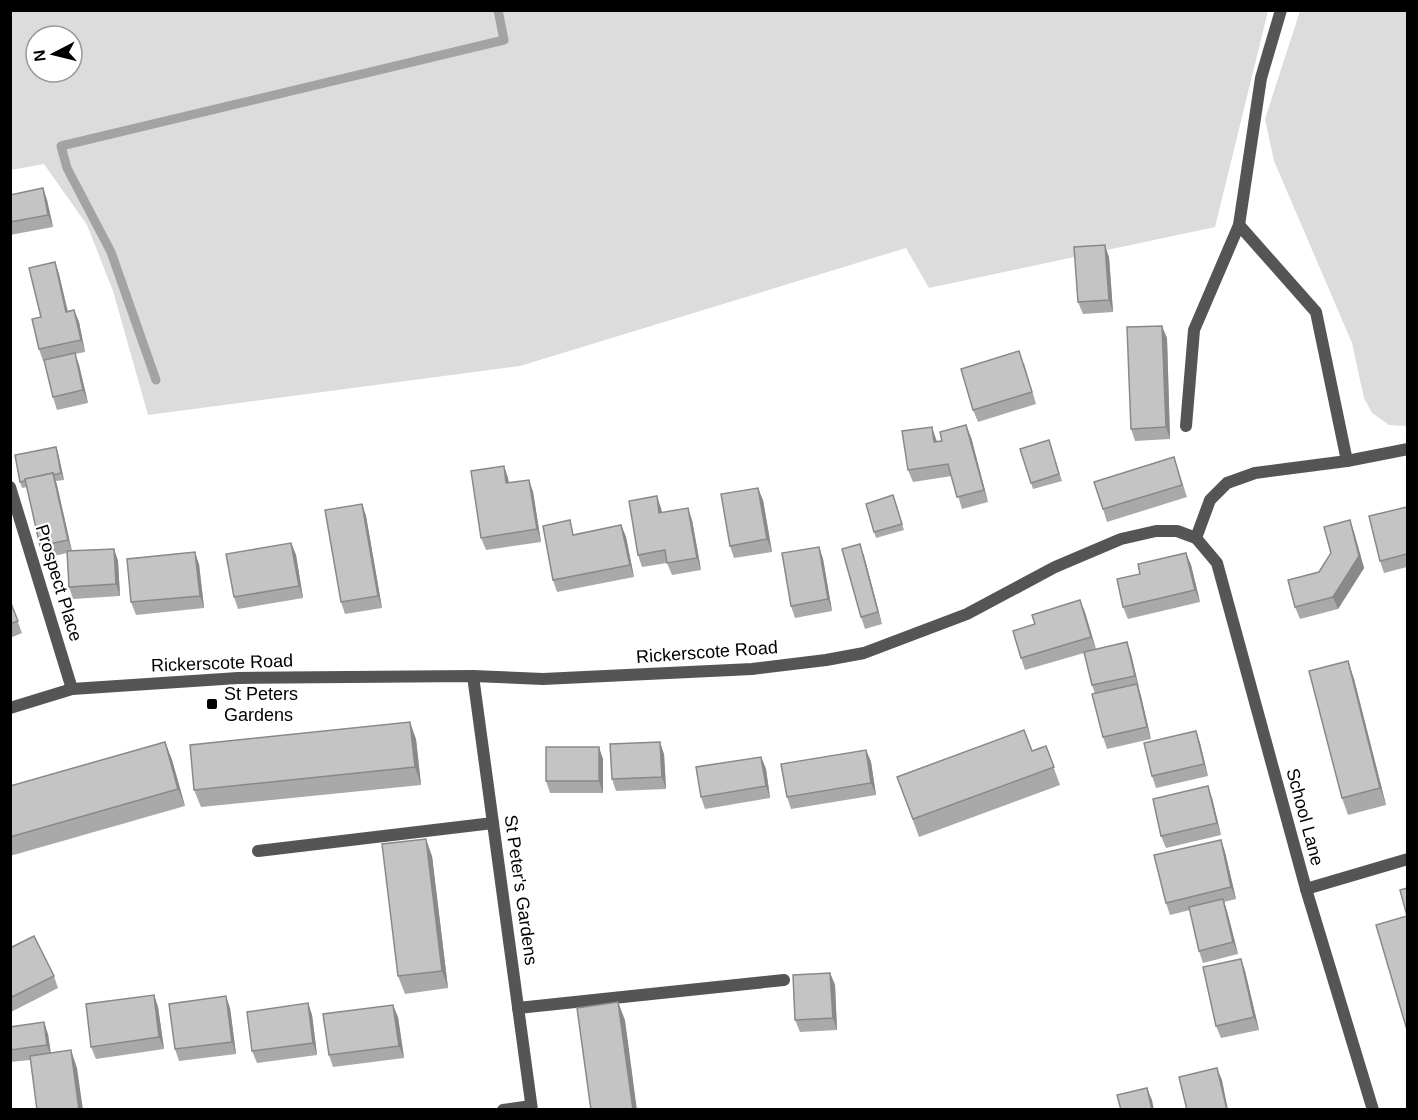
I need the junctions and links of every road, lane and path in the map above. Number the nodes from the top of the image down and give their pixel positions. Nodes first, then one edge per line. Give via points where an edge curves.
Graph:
1 (1281, 10) edge
2 (1239, 225) junction
3 (1186, 426) dead end
4 (1407, 448) edge
5 (1347, 461) junction
6 (10, 488) edge
7 (1196, 538) junction
8 (473, 676) junction
9 (72, 689) junction
10 (10, 708) edge
11 (493, 823) junction
12 (258, 851) dead end
13 (1407, 859) edge
14 (1306, 889) junction
15 (784, 980) dead end
16 (518, 1008) junction
17 (532, 1108) edge
18 (503, 1110) edge
19 (1373, 1110) edge

1 - 2 street via 1261,78
2 - 3 street via 1194,330
2 - 5 street via 1316,312
4 - 5 street
5 - 7 street via 1255,472 1227,483 1210,500
6 - 9 street, Prospect Place
7 - 8 street, Rickerscote Road via 1177,531 1156,531 1120,538 967,614 864,653 752,669 543,679
7 - 14 street, School Lane via 1217,563
8 - 9 street, Rickerscote Road via 238,678
8 - 11 street, St Peter's Gardens
9 - 10 street, Rickerscote Road
11 - 12 street
11 - 16 street, St Peter's Gardens
13 - 14 street
14 - 19 street, School Lane
15 - 16 street
16 - 17 street, St Peter's Gardens
17 - 18 street

